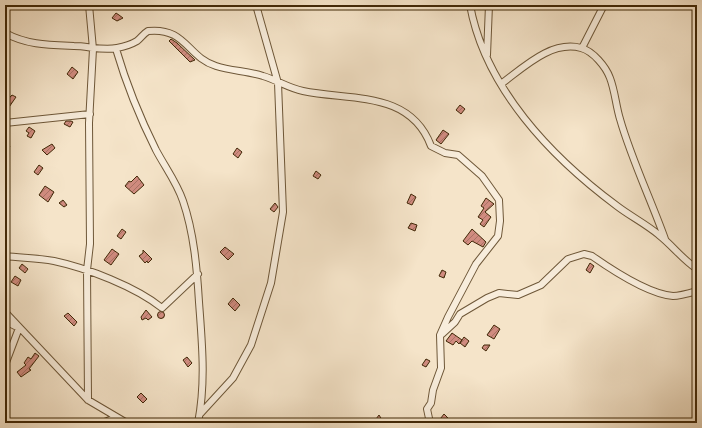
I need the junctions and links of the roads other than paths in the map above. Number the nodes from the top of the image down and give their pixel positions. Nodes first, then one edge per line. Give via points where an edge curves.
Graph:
1 (89, 5) edge
2 (256, 5) edge
3 (470, 5) edge
4 (489, 5) edge
5 (604, 5) edge
6 (5, 33) edge
7 (116, 48) junction
8 (582, 48) junction
9 (93, 49) junction
10 (487, 58) junction
11 (278, 83) junction
12 (501, 84) junction
13 (90, 114) junction
14 (5, 123) edge
15 (666, 241) junction
16 (5, 256) edge
17 (697, 269) edge
18 (87, 270) junction
19 (198, 274) junction
20 (697, 291) edge
21 (5, 312) edge
22 (5, 321) edge
23 (19, 328) junction
24 (440, 335) junction
25 (5, 365) edge
26 (88, 400) junction
27 (200, 414) junction
28 (115, 418) junction
29 (102, 423) edge
30 (126, 423) edge
31 (198, 423) edge
32 (430, 423) edge

1 - 9 street
2 - 11 street
3 - 10 street via 479,40
4 - 10 street
5 - 8 street
6 - 9 street via 31,43
7 - 9 street
7 - 11 street via 138,41 148,31 167,31 212,65 264,76
7 - 19 street via 150,138 183,200
8 - 12 street via 561,48 542,54
8 - 15 street via 594,56 610,77 620,120
9 - 13 street
10 - 12 street
11 - 24 street via 294,90 317,94 365,98 403,110 427,134 431,146 458,155 476,170 493,190 499,200 498,236 476,264
11 - 27 street via 283,212 271,283 251,345 241,365 233,378
12 - 15 street via 522,114 560,157 618,206
13 - 14 street
13 - 18 street via 90,244
15 - 17 street
16 - 18 street via 53,261
18 - 19 street via 147,296 162,308
18 - 26 street
19 - 27 street via 204,370
20 - 24 street via 673,296 662,294 584,254 568,259 541,285 518,295 499,293 487,298 460,314
21 - 23 street
22 - 23 street
23 - 25 street
23 - 26 street
24 - 32 street via 441,368 427,409
26 - 28 street
27 - 31 street
28 - 29 street
28 - 30 street

